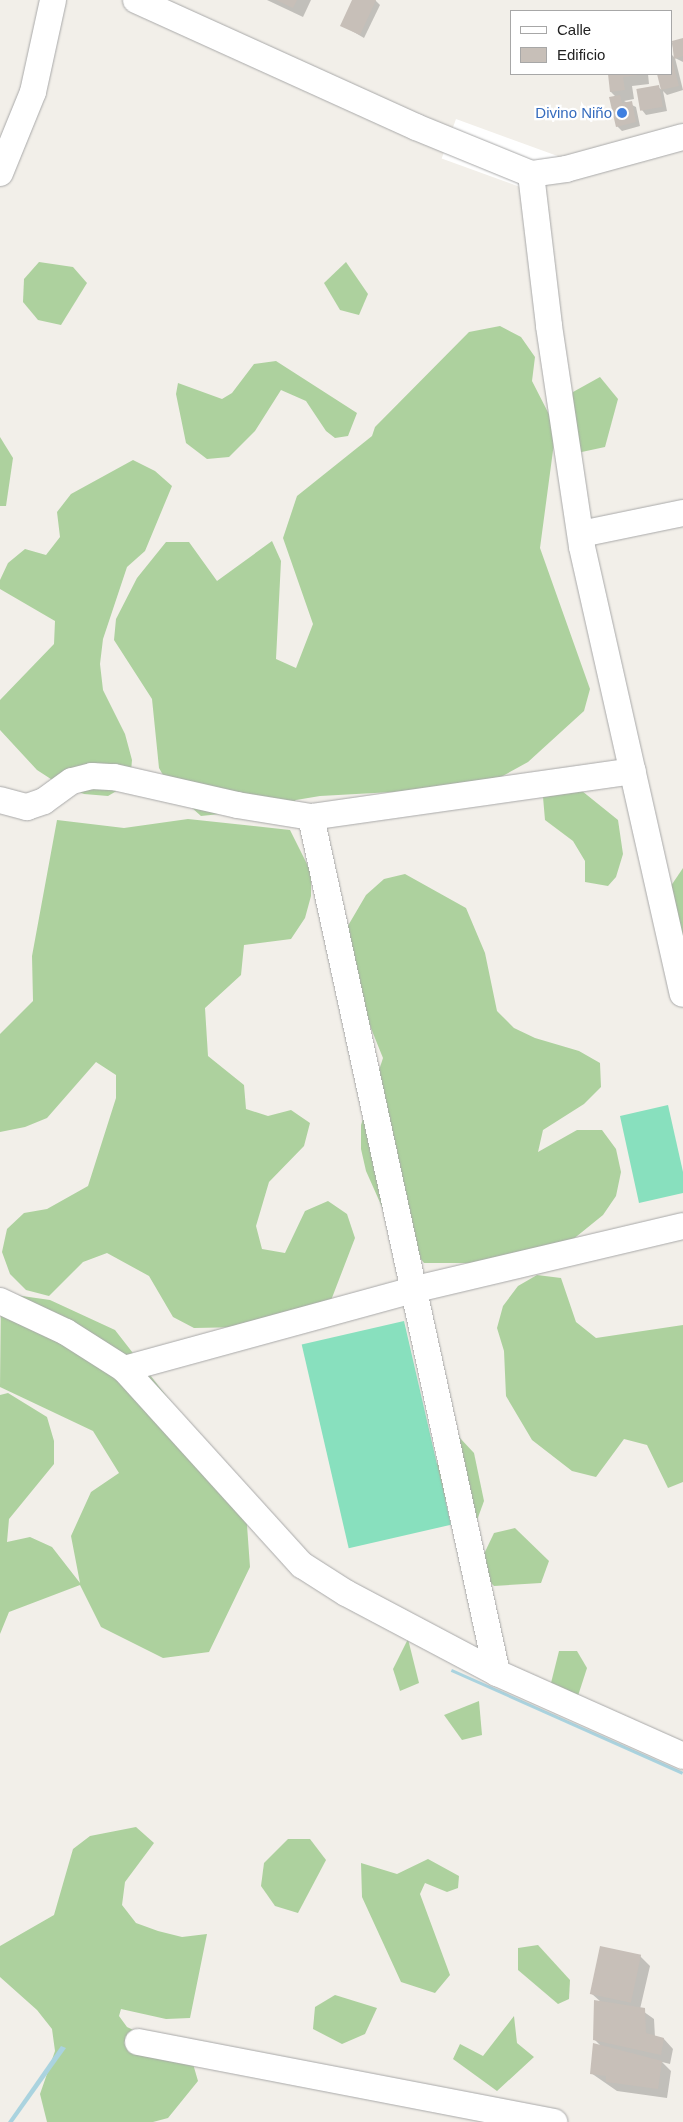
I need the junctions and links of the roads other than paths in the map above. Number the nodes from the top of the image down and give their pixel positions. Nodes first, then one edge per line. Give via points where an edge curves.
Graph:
1 (54, 0) edge
2 (136, 0) edge
3 (683, 137) edge
4 (0, 173) edge
5 (528, 173) junction
6 (683, 513) edge
7 (581, 534) junction
8 (633, 770) junction
9 (0, 800) edge
10 (311, 817) junction
11 (683, 994) edge
12 (683, 1226) edge
13 (412, 1290) junction
14 (0, 1300) edge
15 (124, 1369) junction
16 (497, 1673) junction
17 (683, 1756) edge
18 (138, 2042) dead end
19 (554, 2122) edge

1 - 4 street via 33,92
2 - 5 street via 416,127
3 - 5 street via 566,169
5 - 7 street
6 - 7 street
7 - 8 street
8 - 10 street
8 - 11 street
9 - 10 street via 27,806 44,801 72,781 100,776
10 - 13 street
12 - 13 street
13 - 15 street
13 - 16 street
14 - 15 street via 66,1332
15 - 16 street via 302,1565 346,1593
16 - 17 street
18 - 19 street

